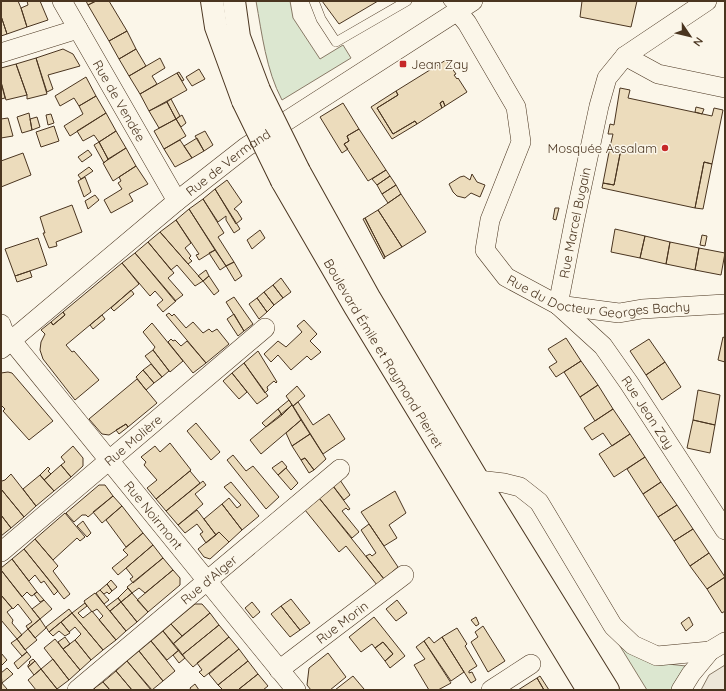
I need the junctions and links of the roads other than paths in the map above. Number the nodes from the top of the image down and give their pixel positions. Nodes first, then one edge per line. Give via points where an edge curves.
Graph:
1 (62, 1) edge
2 (212, 1) edge
3 (234, 1) edge
4 (314, 1) edge
5 (407, 1) edge
6 (473, 1) edge
7 (707, 1) edge
8 (453, 6) edge
9 (78, 29) junction
10 (1, 53) edge
11 (625, 56) junction
12 (725, 88) edge
13 (251, 95) junction
14 (290, 176) junction
15 (177, 201) junction
16 (725, 304) edge
17 (558, 305) junction
18 (1, 324) edge
19 (265, 328) dead end
20 (6, 344) edge
21 (110, 460) junction
22 (340, 469) dead end
23 (478, 480) junction
24 (725, 530) edge
25 (1, 552) edge
26 (404, 575) dead end
27 (207, 581) junction
28 (717, 646) edge
29 (531, 664) dead end
30 (279, 670) junction
31 (77, 690) edge
32 (296, 690) edge
33 (491, 690) edge
34 (588, 690) edge
35 (608, 690) edge
36 (681, 690) edge

1 - 9 street, Rue de Vendée
2 - 13 main road, Boulevard Émile et Raymond Pierret via 216,27
3 - 13 main road, Boulevard Émile et Raymond Pierret
4 - 5 lane via 321,19 336,42
6 - 8 street, Rue de Vermand
7 - 11 street, Rue Marcel Bugain
8 - 15 street, Rue de Vermand via 246,147
8 - 17 street, Rue du Docteur Georges Bachy via 467,23 516,107 521,142 490,220 485,250 506,277
9 - 10 street
9 - 15 street, Rue de Vendée
11 - 12 street via 658,74
11 - 17 street, Rue Marcel Bugain via 607,78 599,106
13 - 14 main road, Boulevard Émile et Raymond Pierret, bridge
14 - 23 main road, Boulevard Émile et Raymond Pierret via 370,299
14 - 34 main road, Boulevard Émile et Raymond Pierret via 354,307
15 - 20 street, Rue de Vermand
16 - 17 street, Rue du Docteur Georges Bachy via 642,309 619,313
17 - 24 street, Rue Jean Zay via 603,346
18 - 20 street, Rue Noirmont
19 - 21 street, Rue Molière
20 - 21 street, Rue Noirmont
21 - 25 street, Rue Molière
21 - 27 street, Rue Noirmont
22 - 27 street, Rue d'Alger
23 - 28 street via 504,482 520,487 539,502 613,626 634,645 657,656
23 - 35 main road, Boulevard Émile et Raymond Pierret
26 - 30 street, Rue Morin
27 - 30 street, Rue Noirmont
27 - 31 street, Rue d'Alger
28 - 36 street via 691,674
29 - 33 street
30 - 32 street, Rue Noirmont

